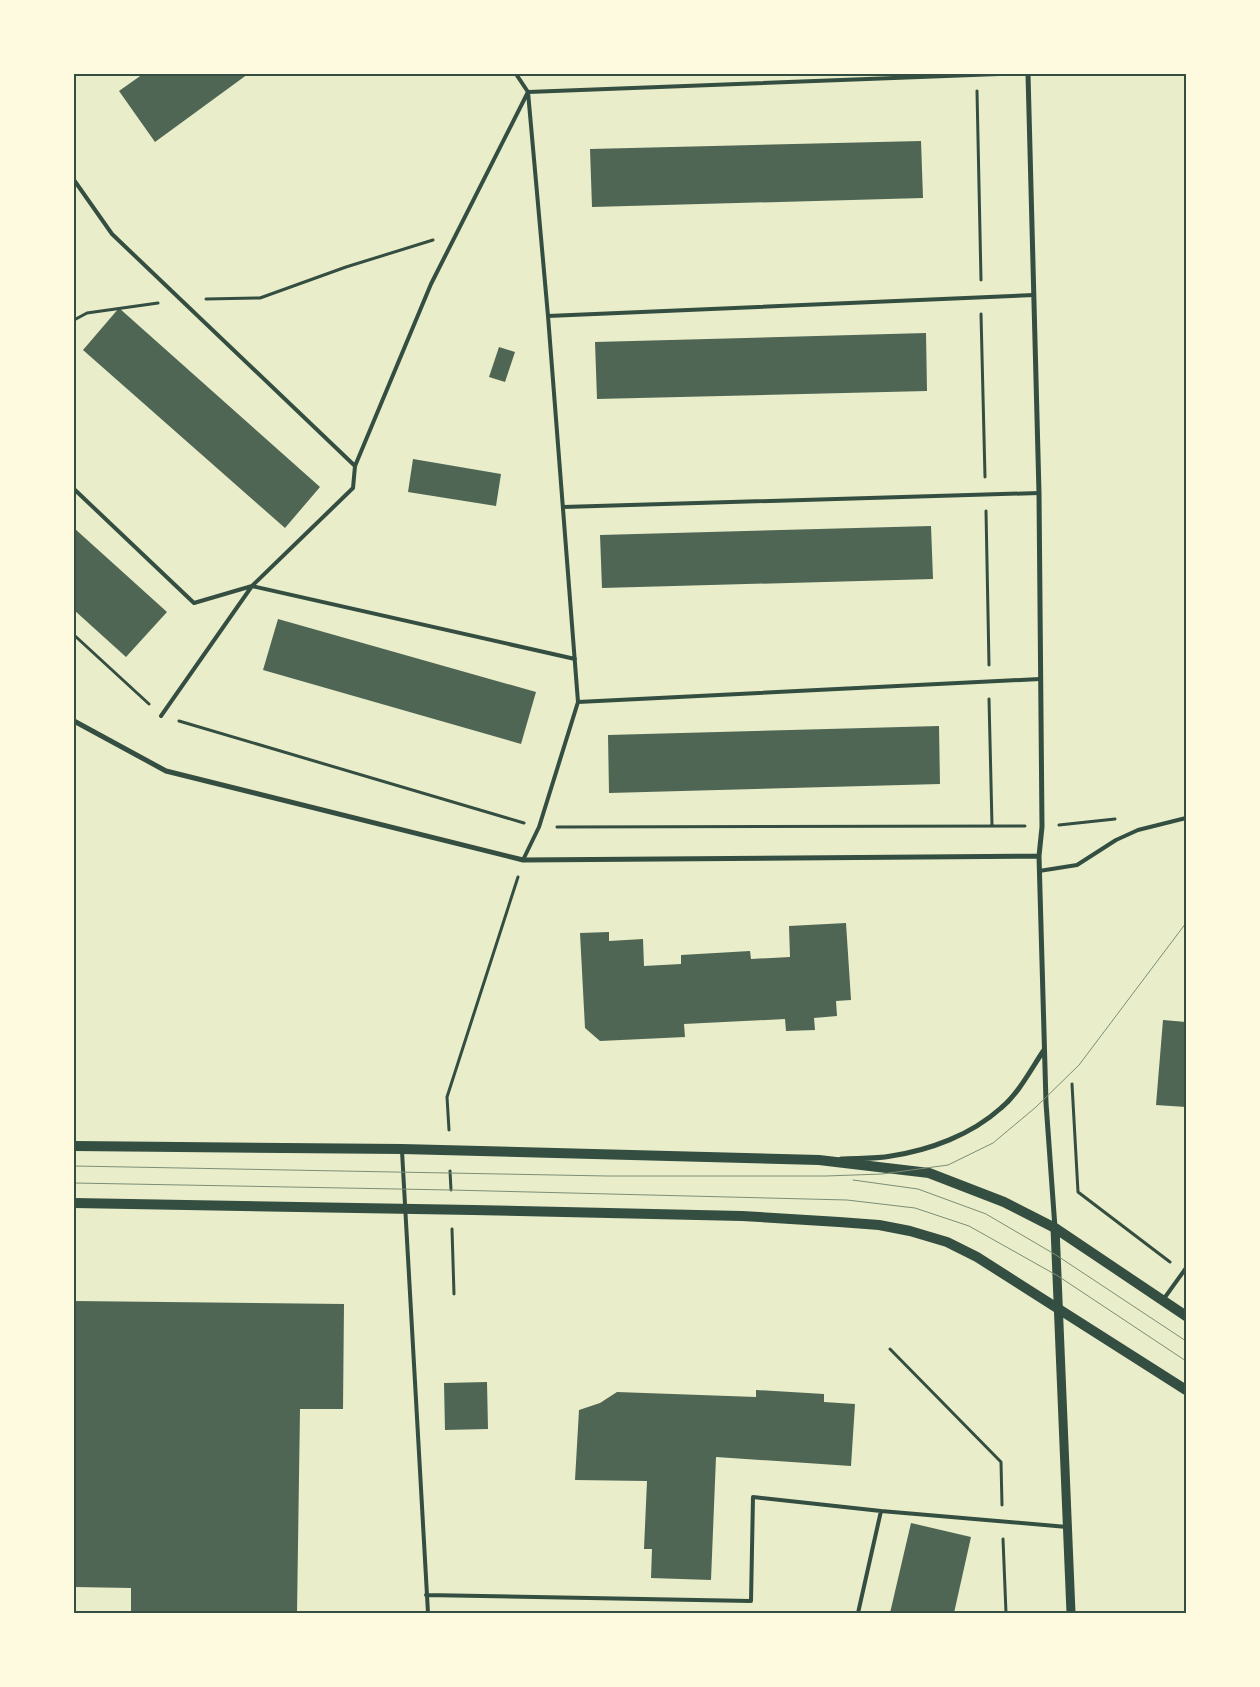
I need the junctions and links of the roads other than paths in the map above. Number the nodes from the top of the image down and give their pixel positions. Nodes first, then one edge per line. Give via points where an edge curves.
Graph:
1 (516, 74) edge
2 (999, 74) edge
3 (1028, 74) edge
4 (977, 75) edge
5 (528, 92) junction
6 (74, 180) edge
7 (1034, 295) junction
8 (548, 316) junction
9 (355, 466) junction
10 (74, 489) edge
11 (1039, 493) junction
12 (563, 507) junction
13 (252, 586) junction
14 (575, 659) junction
15 (1040, 679) junction
16 (578, 702) junction
17 (161, 716) road end
18 (74, 721) edge
19 (1186, 818) edge
20 (1038, 856) junction
21 (523, 860) junction
22 (1039, 871) junction
23 (1044, 1050) junction
24 (74, 1146) edge
25 (402, 1149) junction
26 (819, 1160) junction
27 (74, 1204) edge
28 (405, 1209) junction
29 (1055, 1228) junction
30 (1186, 1268) edge
31 (1163, 1300) junction
32 (1059, 1309) junction
33 (1186, 1316) edge
34 (1186, 1390) edge
35 (881, 1511) junction
36 (1068, 1528) junction
37 (426, 1595) junction
38 (428, 1613) edge
39 (858, 1613) edge
40 (1071, 1613) edge

1 - 5 lane
2 - 4 lane
3 - 7 street
4 - 5 lane
5 - 8 lane
5 - 9 lane via 431,284
6 - 9 lane via 112,234
7 - 8 lane
7 - 11 street
8 - 12 lane
9 - 13 lane via 353,488
10 - 13 lane via 194,603
11 - 12 lane
11 - 15 street
12 - 14 lane
13 - 14 lane
13 - 17 lane
14 - 16 lane
15 - 16 lane
15 - 20 street via 1042,827
16 - 21 lane via 539,827
18 - 21 street via 166,771
19 - 22 lane via 1138,830 1077,865
20 - 21 street
20 - 22 street
22 - 23 street
23 - 26 street via 1001,1108 934,1147 889,1157
23 - 29 street
24 - 25 main road
25 - 26 main road
25 - 28 lane
26 - 29 main road via 929,1173 1004,1202
27 - 28 main road
28 - 32 main road via 742,1216 879,1226 947,1242 977,1257
28 - 37 lane
29 - 31 main road
29 - 32 street
30 - 31 lane
31 - 33 main road
32 - 34 main road
32 - 36 street
35 - 36 lane
35 - 37 lane via 753,1497 751,1601
35 - 39 lane
36 - 40 street
37 - 38 lane

